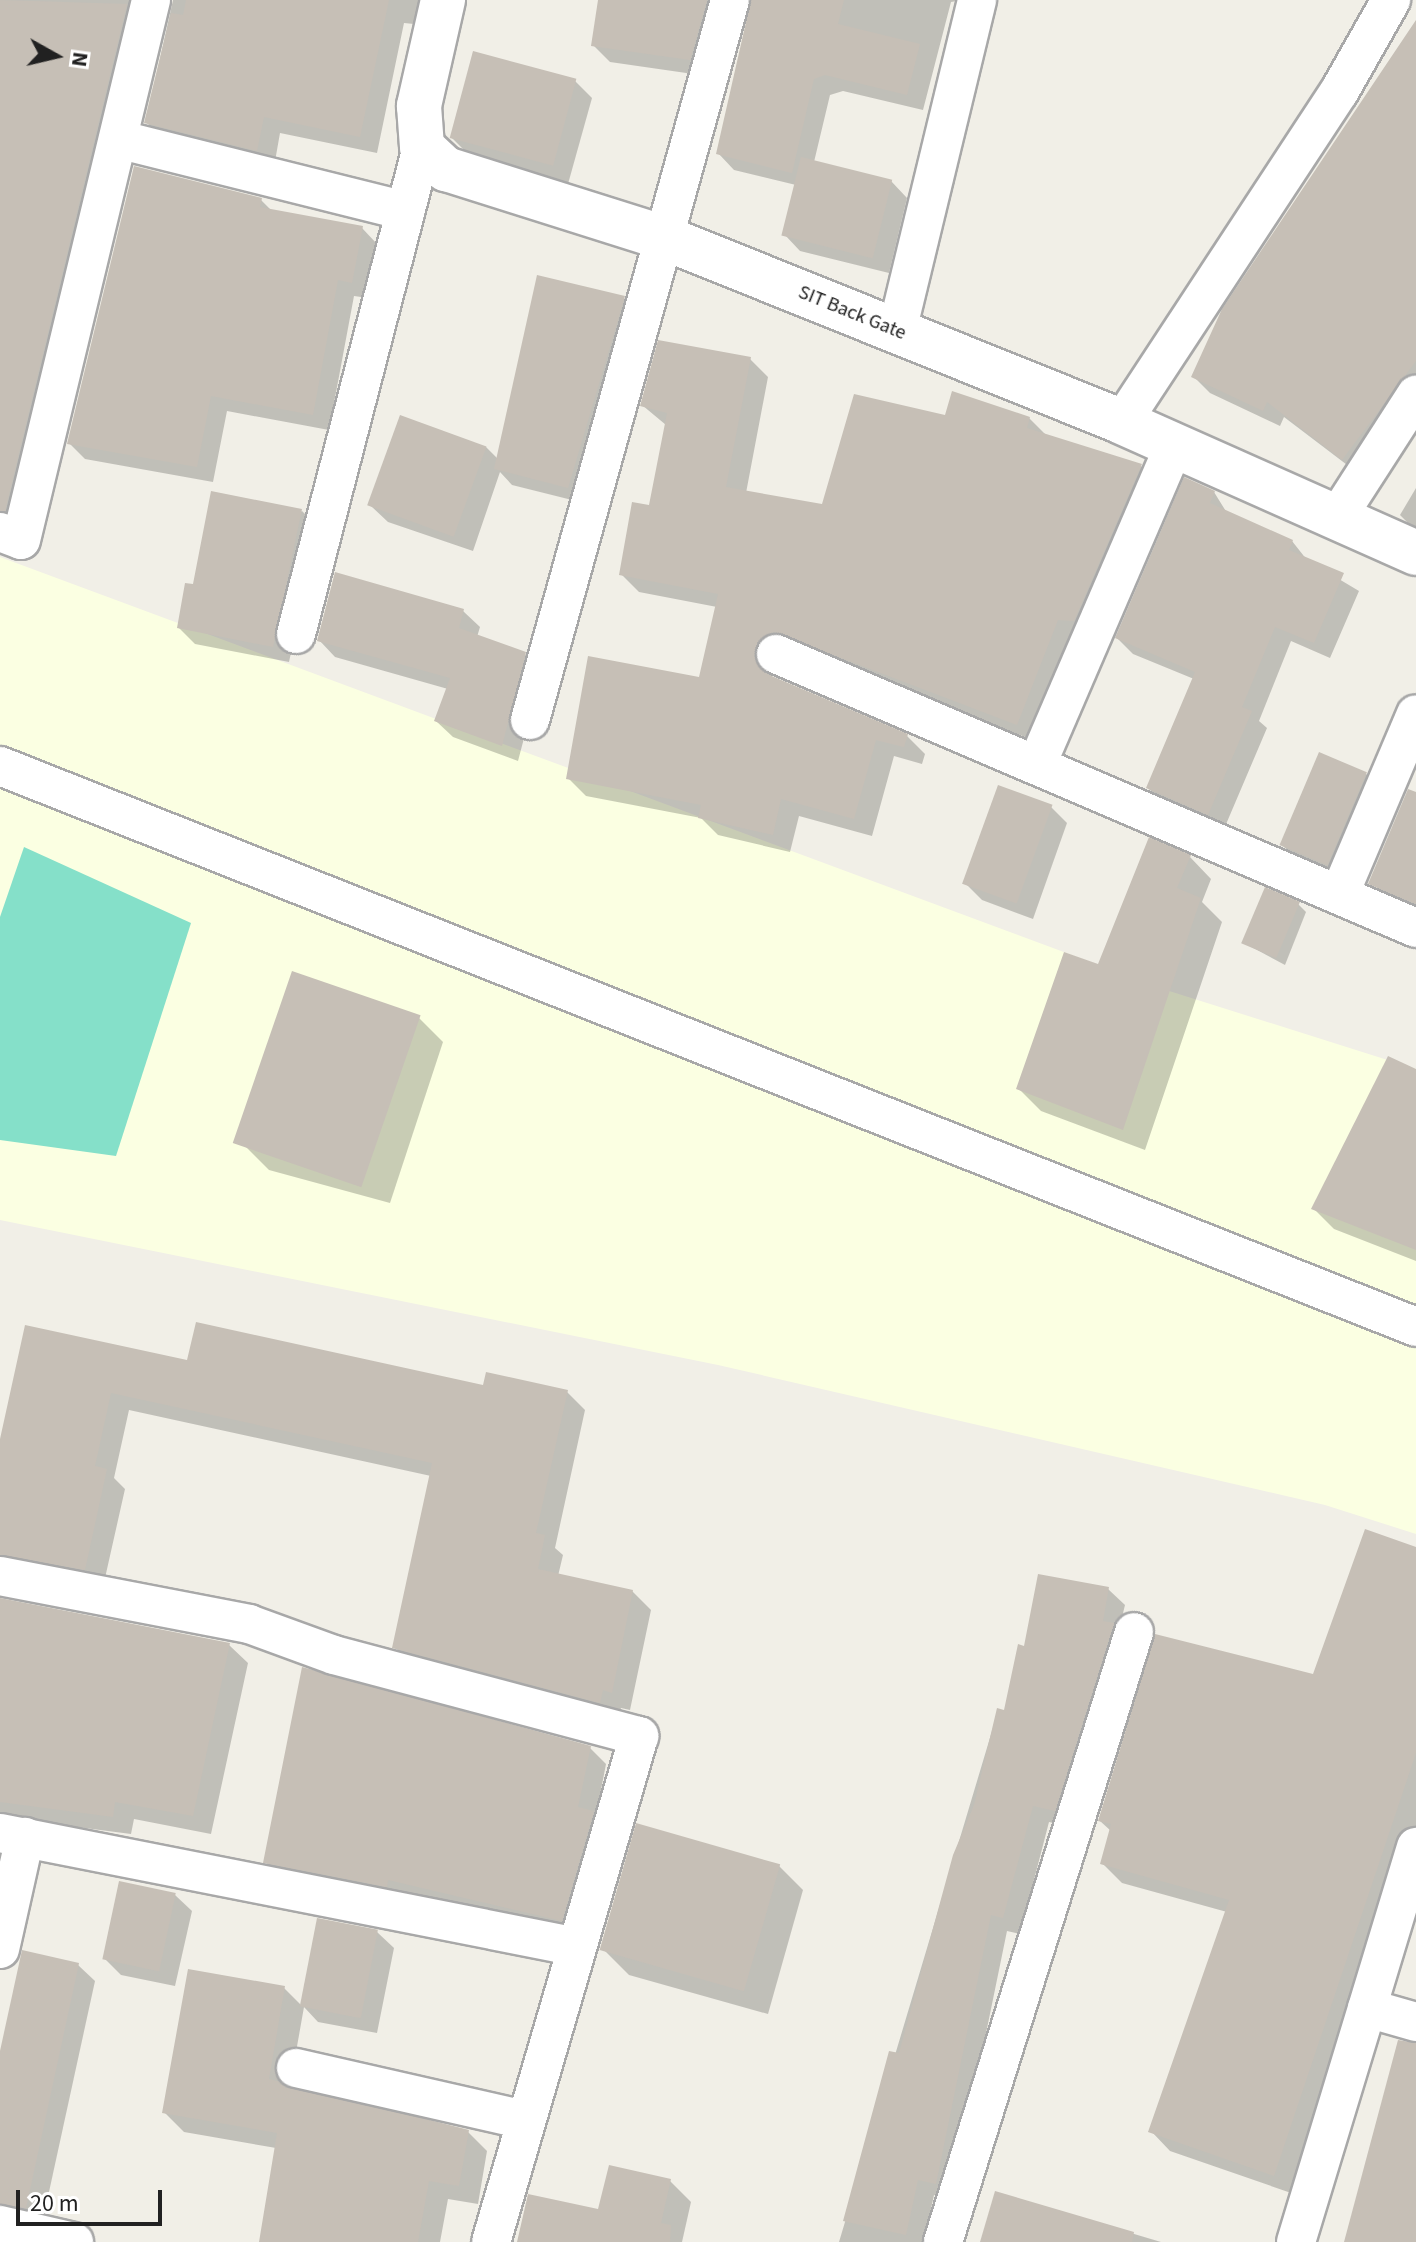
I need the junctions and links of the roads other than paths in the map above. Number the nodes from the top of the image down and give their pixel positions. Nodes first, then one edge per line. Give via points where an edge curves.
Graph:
1 (151, 0) edge
2 (443, 0) edge
3 (730, 0) edge
4 (977, 0) edge
5 (1391, 0) edge
6 (121, 140) junction
7 (422, 147) junction
8 (405, 211) junction
9 (665, 238) junction
10 (897, 331) junction
11 (1416, 395) edge
12 (1122, 422) junction
13 (1174, 446) junction
14 (1336, 519) junction
15 (0, 532) edge
16 (1416, 553) edge
17 (296, 634) dead end
18 (776, 654) dead end
19 (1416, 714) edge
20 (530, 720) dead end
21 (1037, 764) junction
22 (0, 766) edge
23 (1340, 893) junction
24 (1416, 928) edge
25 (1416, 1327) edge
26 (0, 1576) edge
27 (1134, 1632) dead end
28 (13, 1835) edge
29 (1416, 1847) edge
30 (573, 1946) junction
31 (0, 1949) edge
32 (1367, 2008) junction
33 (1416, 2022) edge
34 (296, 2068) dead end
35 (525, 2120) junction
36 (0, 2225) edge
37 (74, 2242) edge
38 (491, 2242) edge
39 (943, 2242) edge
40 (1296, 2242) edge

1 - 6 street
2 - 7 street via 419,106
3 - 9 street
4 - 10 street
5 - 12 street via 1339,92
6 - 8 street
6 - 15 street via 21,540
7 - 8 street
7 - 9 street, SIT Back Gate via 446,169
8 - 17 street
9 - 10 street, SIT Back Gate
9 - 20 street
10 - 12 street, SIT Back Gate
11 - 14 street
12 - 13 street, SIT Back Gate
13 - 14 street, SIT Back Gate
13 - 21 street
14 - 16 street, SIT Back Gate
18 - 21 street
19 - 23 street
21 - 23 street
22 - 25 street
23 - 24 street
26 - 30 street via 249,1624 334,1655 639,1736
27 - 39 street
28 - 30 street
28 - 31 street
29 - 32 street
30 - 35 street
32 - 33 street
32 - 40 street
34 - 35 street
35 - 38 street
36 - 37 street

